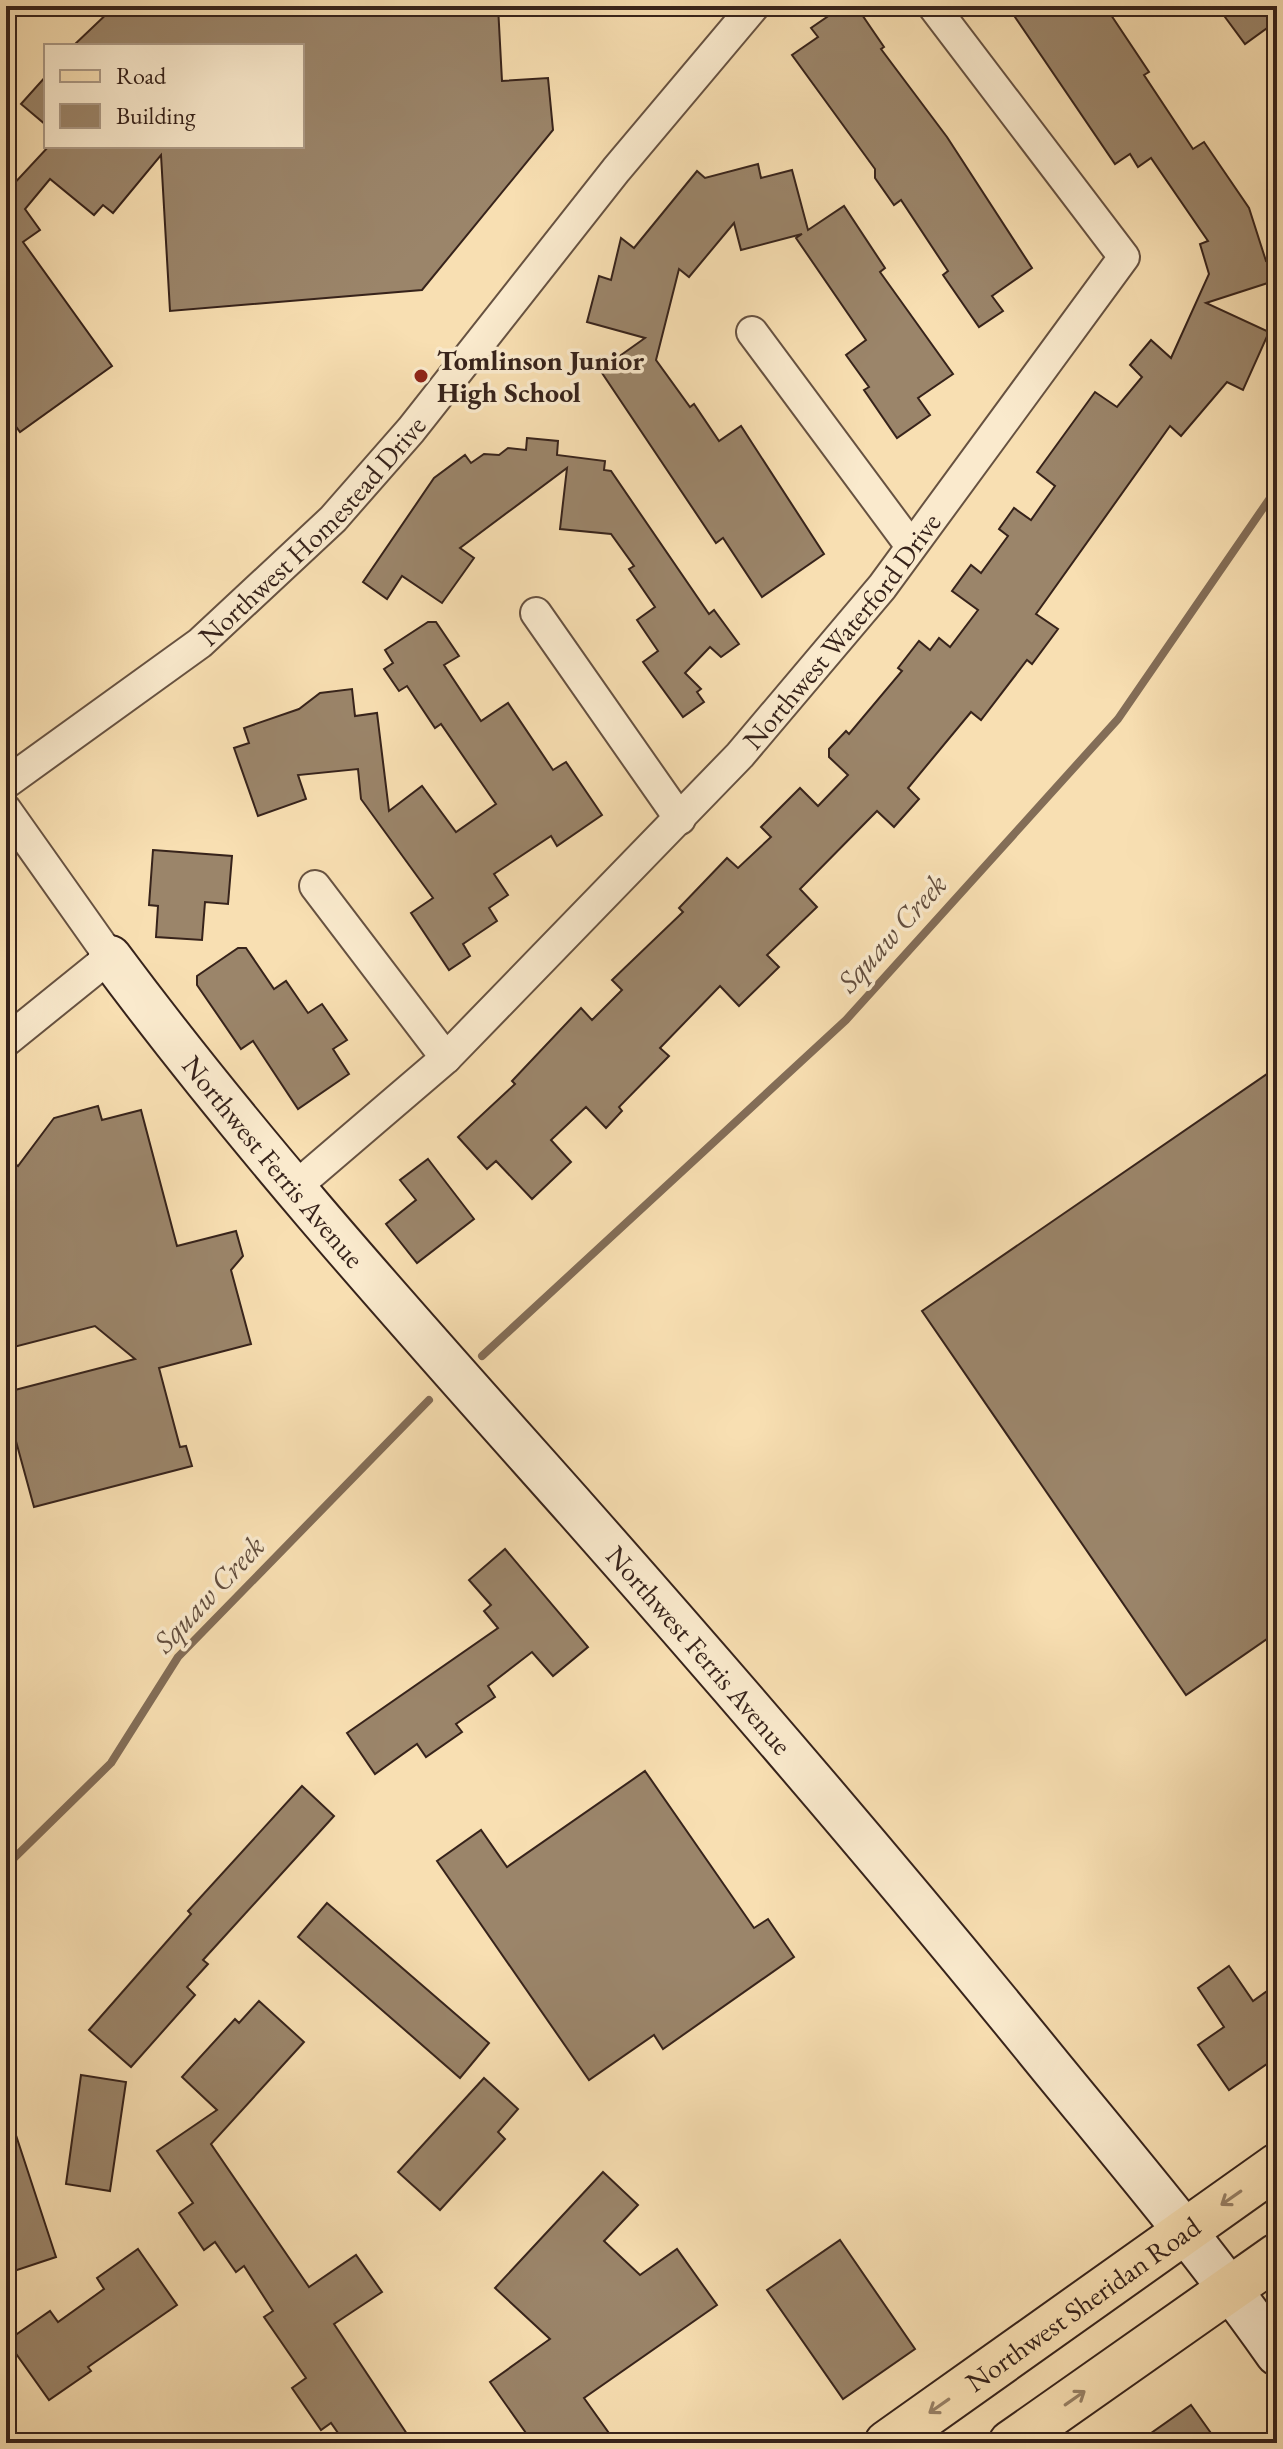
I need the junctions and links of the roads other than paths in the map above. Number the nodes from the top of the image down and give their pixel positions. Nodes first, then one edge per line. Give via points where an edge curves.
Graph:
1 (754, 6) edge
2 (933, 6) edge
3 (752, 332) dead end
4 (911, 546) junction
5 (536, 613) dead end
6 (6, 783) edge
7 (6, 810) edge
8 (680, 819) junction
9 (315, 886) dead end
10 (110, 957) junction
11 (6, 1041) edge
12 (446, 1058) junction
13 (293, 1189) junction
14 (1277, 2166) edge
15 (1185, 2231) junction
16 (1277, 2256) edge
17 (1231, 2288) junction
18 (1277, 2354) edge
19 (887, 2443) edge
20 (1011, 2443) edge

1 - 6 street, Northwest Homestead Drive via 333,519 200,643
2 - 4 street, Northwest Waterford Drive via 1124,257
3 - 4 street
4 - 8 street, Northwest Waterford Drive via 882,587
5 - 8 street
7 - 10 street
8 - 12 street, Northwest Waterford Drive
9 - 12 street
10 - 11 street
10 - 13 street, Northwest Ferris Avenue via 200,1078
12 - 13 street, Northwest Waterford Drive
13 - 15 street, Northwest Ferris Avenue via 910,1895
14 -> 15 main road, Northwest Sheridan Road
15 - 17 street, Northwest Ferris Avenue
15 -> 19 main road, Northwest Sheridan Road
16 - 17 main road
17 - 18 street, Northwest Ferris Avenue
20 -> 17 main road

